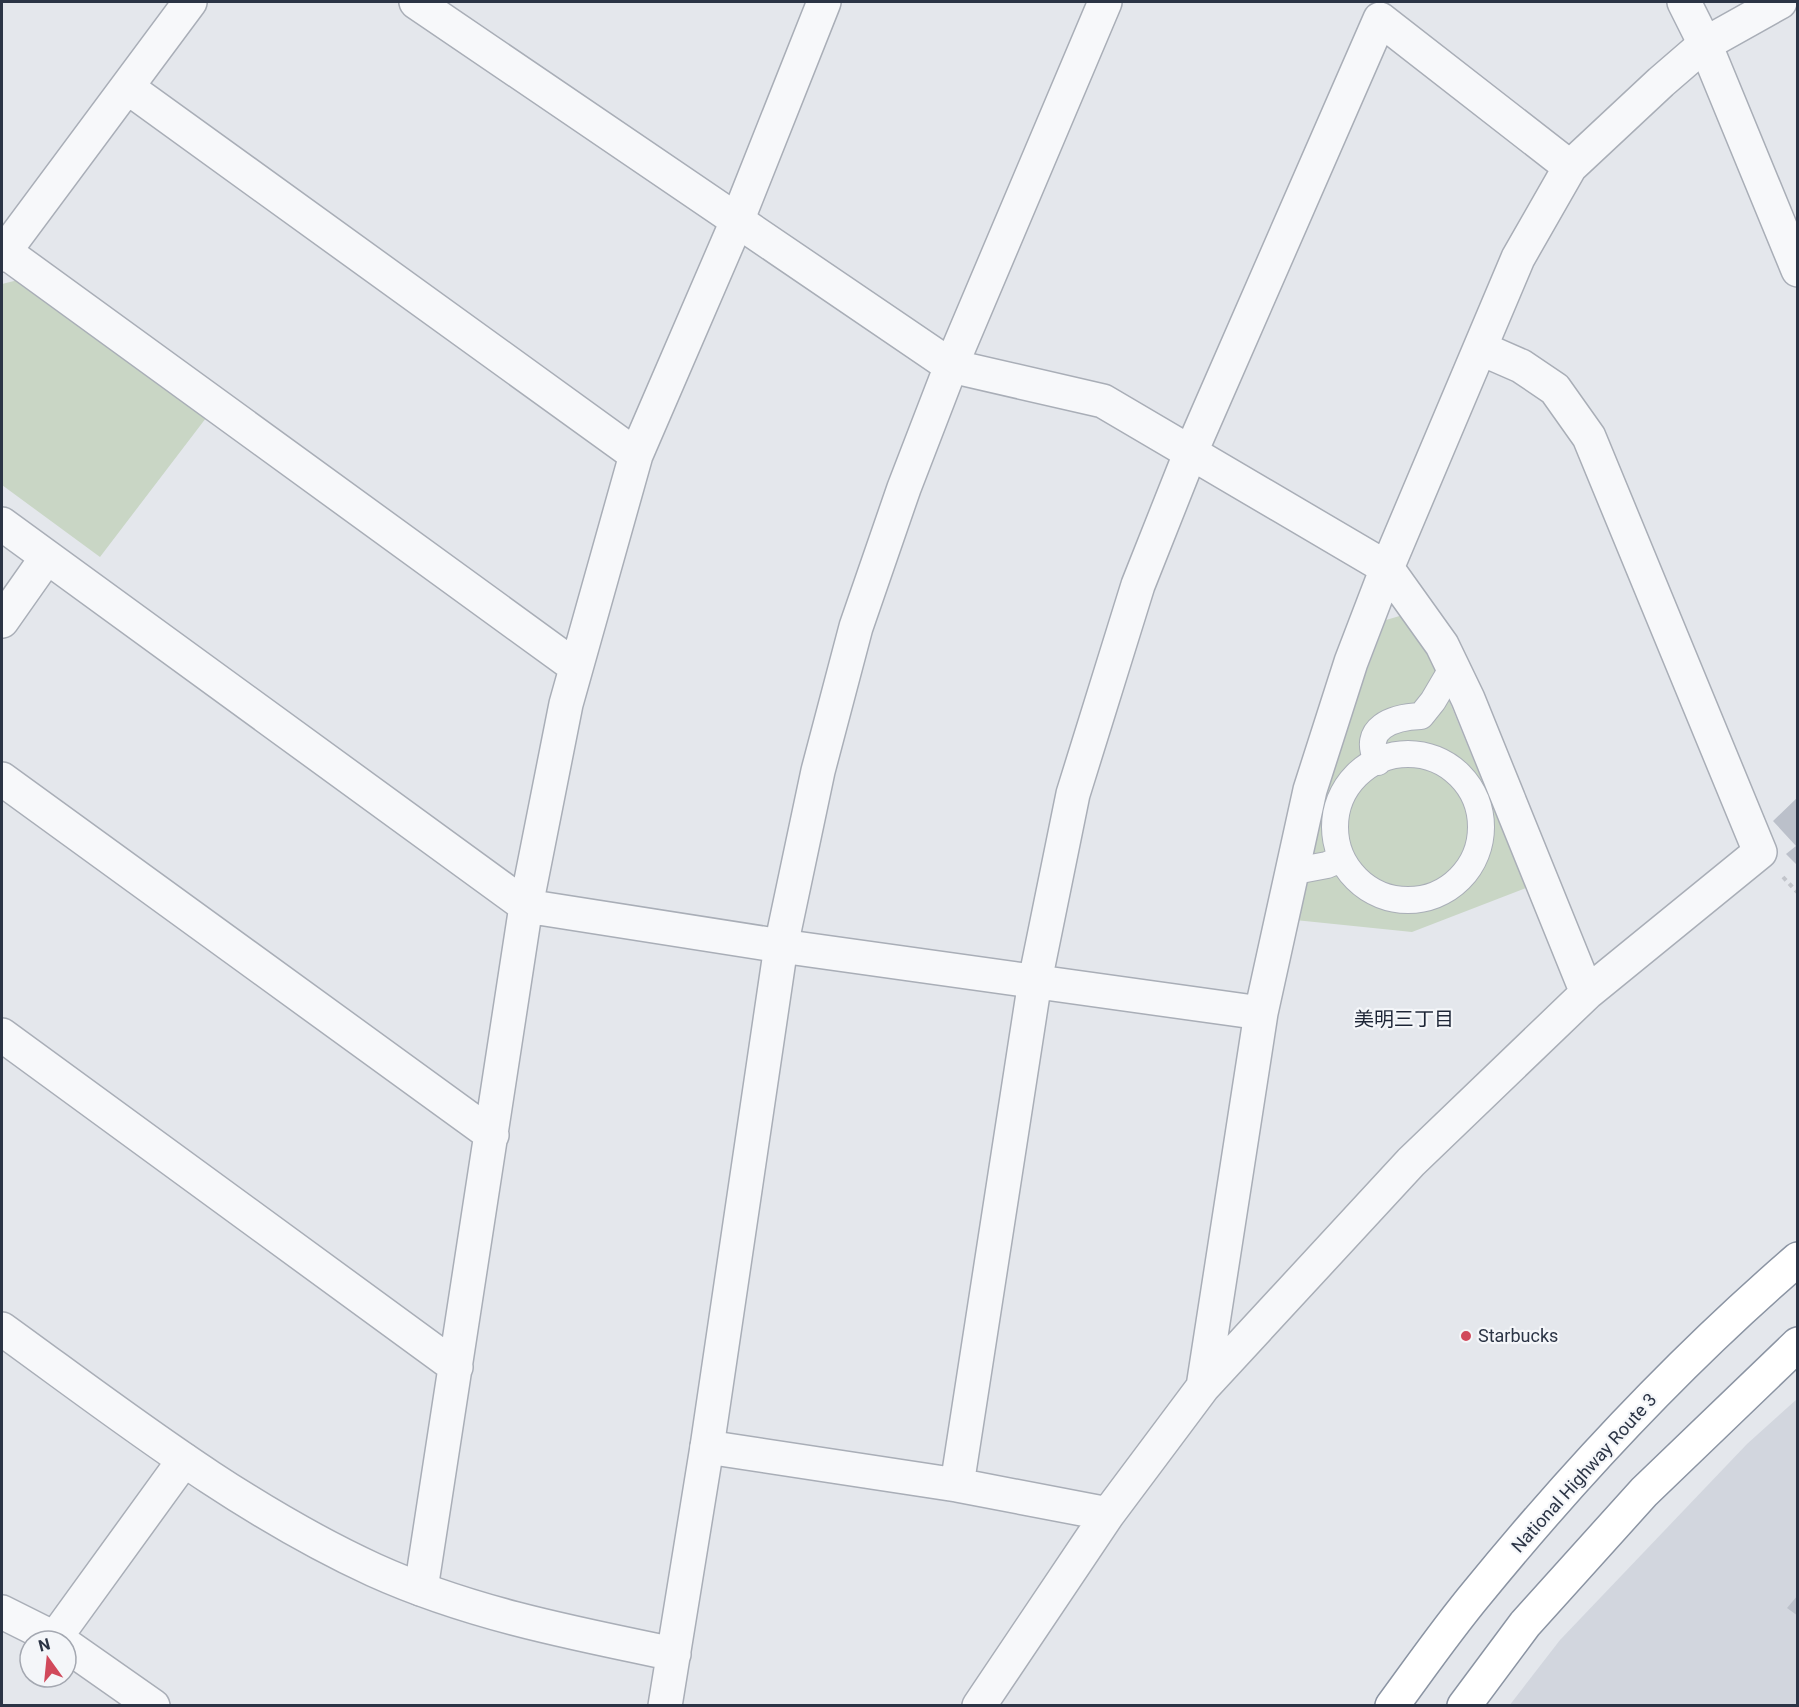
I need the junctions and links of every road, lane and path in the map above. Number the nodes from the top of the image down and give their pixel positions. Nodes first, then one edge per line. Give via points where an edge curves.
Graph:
1 (190, 2) edge
2 (416, 2) edge
3 (824, 2) edge
4 (1105, 2) edge
5 (1684, 2) edge
6 (1780, 2) edge
7 (1705, 45) junction
8 (128, 87) junction
9 (1570, 167) junction
10 (737, 221) junction
11 (3, 253) edge
12 (1797, 270) edge
13 (1482, 349) junction
14 (951, 366) junction
15 (1190, 454) junction
16 (636, 455) junction
17 (2, 524) edge
18 (47, 557) junction
19 (1388, 568) junction
20 (2, 621) edge
21 (576, 667) junction
22 (1453, 667) junction
23 (1378, 762) junction
24 (2, 779) edge
25 (1341, 859) junction
26 (1290, 872) junction
27 (526, 906) junction
28 (781, 946) junction
29 (1035, 981) junction
30 (1587, 993) junction
31 (1261, 1013) junction
32 (2, 1035) edge
33 (492, 1135) junction
34 (1797, 1259) edge
35 (2, 1329) edge
36 (1797, 1344) edge
37 (456, 1367) junction
38 (1203, 1388) junction
39 (707, 1447) junction
40 (184, 1460) junction
41 (957, 1485) junction
42 (1108, 1514) junction
43 (421, 1589) junction
44 (2, 1612) edge
45 (37, 1629) edge
46 (69, 1629) edge
47 (78, 1653) edge
48 (674, 1654) junction
49 (153, 1706) edge
50 (665, 1706) edge
51 (979, 1706) edge
52 (1392, 1706) edge
53 (1464, 1706) edge

1 - 8 street
2 - 10 street
3 - 10 street
4 - 14 street
5 - 7 street
6 - 7 street
7 - 9 street
7 - 12 street
8 - 11 street
8 - 16 street
9 - 13 street via 1518,258
9 - 15 street via 1380,19
10 - 14 street
10 - 16 street
11 - 21 street
13 - 19 street
13 - 30 street via 1521,366 1555,389 1588,437 1760,852
14 - 15 street via 1102,401
14 - 28 street via 903,489 856,627 818,771
15 - 19 street
15 - 29 street via 1138,585 1073,794
16 - 21 street
17 - 18 street
18 - 20 street
18 - 27 street
19 - 22 street
19 - 26 street via 1351,662 1310,790
21 - 27 street
22 - 23 street via 1421,716 1399,717 1384,724 1374,738 1372,751
22 - 30 street
23 - 25 street via 1365,768 1347,786 1337,809 1334,834
23 - 25 street via 1412,754 1434,759 1454,770 1470,787 1479,808 1481,831 1476,854 1465,874 1448,889 1426,898 1401,900 1376,894 1356,879
24 - 33 street
25 - 26 street via 1327,866
26 - 31 street
27 - 28 street
27 - 33 street
28 - 29 street
28 - 39 street
29 - 31 street
29 - 41 street
30 - 38 street via 1411,1161
31 - 38 street
32 - 37 street
33 - 37 street
34 - 52 highway, National Highway Route 3 via 1733,1315 1600,1451 1476,1594
35 - 40 street
36 - 53 highway via 1644,1492 1525,1624
37 - 43 street
38 - 42 street
39 - 41 street
39 - 48 street
40 - 43 street via 277,1521
40 - 46 street
41 - 42 street
42 - 51 street
43 - 48 street via 536,1626
44 - 45 street
47 - 49 street
48 - 50 street

